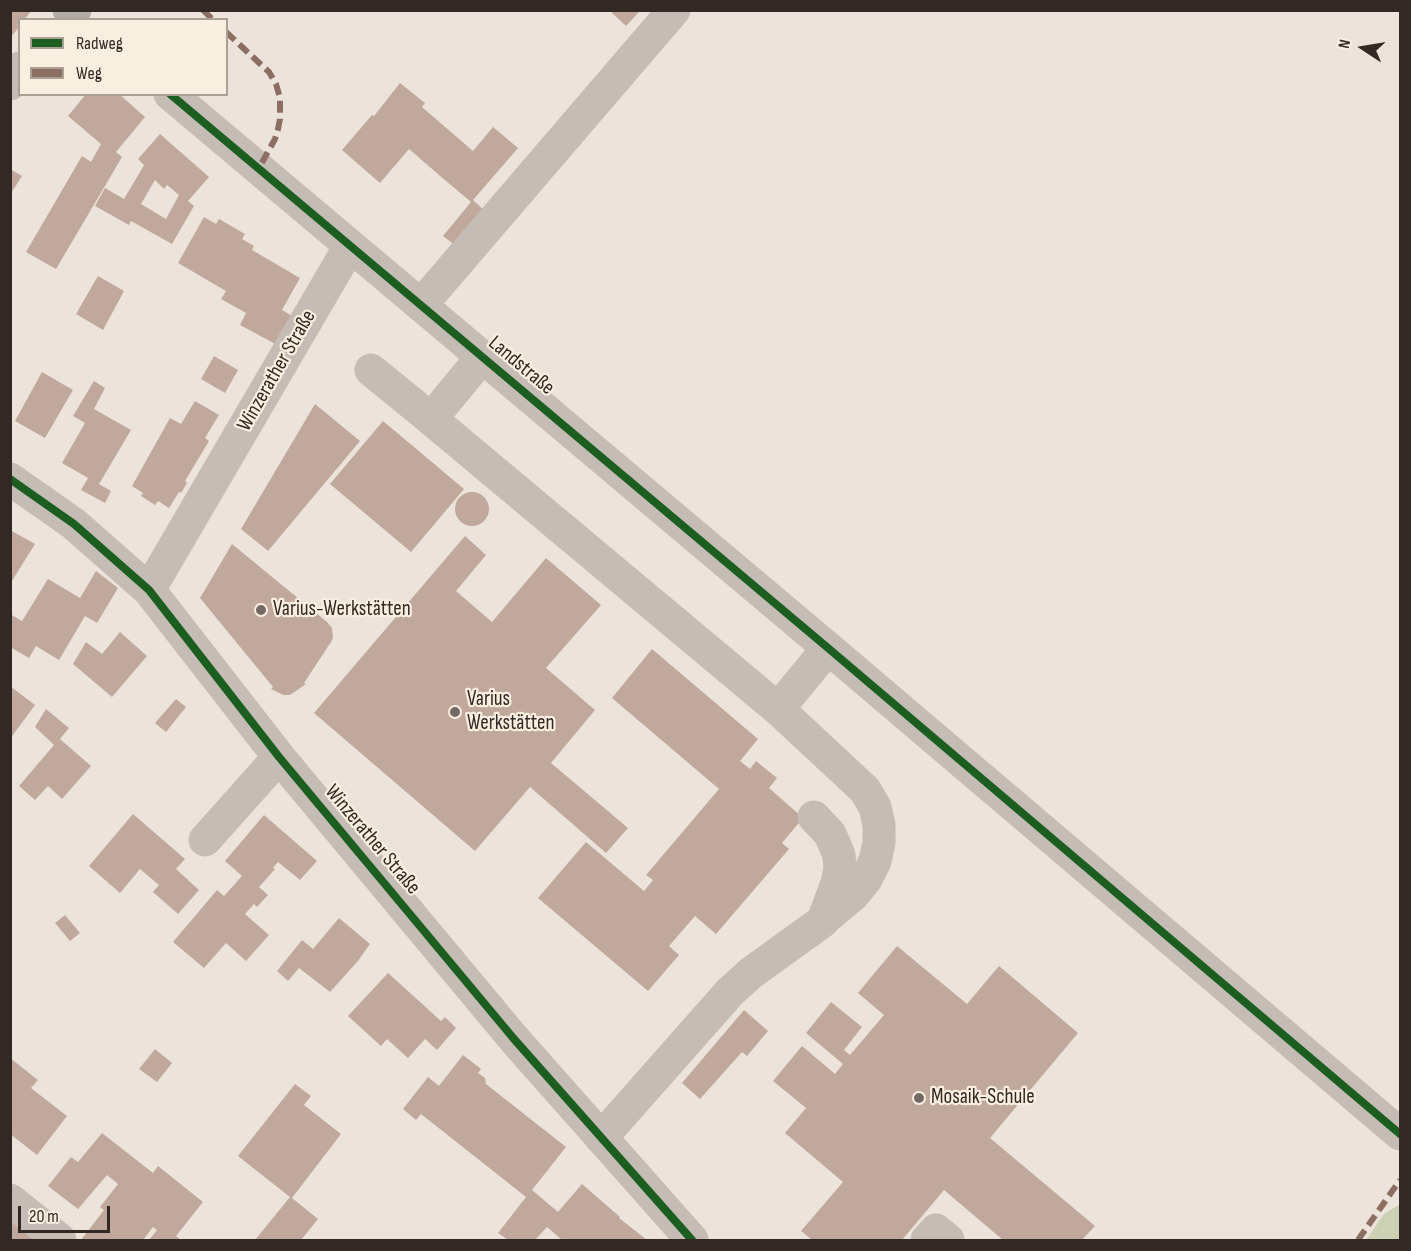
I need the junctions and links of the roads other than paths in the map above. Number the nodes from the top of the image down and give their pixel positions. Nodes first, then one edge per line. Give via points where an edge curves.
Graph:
1 (674, 10) edge
2 (18, 71) edge
3 (10, 84) edge
4 (172, 96) edge
5 (350, 246) junction
6 (421, 305) junction
7 (482, 357) junction
8 (371, 370) dead end
9 (431, 419) junction
10 (10, 479) edge
11 (149, 590) junction
12 (838, 657) junction
13 (778, 709) junction
14 (279, 757) junction
15 (814, 817) dead end
16 (205, 840) dead end
17 (823, 921) junction
18 (1401, 1134) edge
19 (601, 1138) junction
20 (10, 1200) edge
21 (60, 1240) edge
22 (693, 1240) edge
23 (927, 1240) edge
24 (948, 1240) edge

1 - 6 street
2 - 3 street
4 - 5 street, Landstraße
5 - 6 street, Landstraße
5 - 11 street, Winzerather Straße
6 - 7 street, Landstraße
7 - 9 street
7 - 12 street, Landstraße
8 - 9 street
9 - 13 street
10 - 11 street, Winzerather Straße via 74,524
11 - 14 street, Winzerather Straße
12 - 13 street
12 - 18 street, Landstraße
13 - 17 street via 865,790 879,825 875,861 866,879 854,895
14 - 16 street
14 - 19 street, Winzerather Straße
15 - 17 street via 830,834 839,855 837,883
17 - 19 street via 730,992
19 - 22 street, Winzerather Straße
20 - 21 street
23 - 24 street via 936,1230

